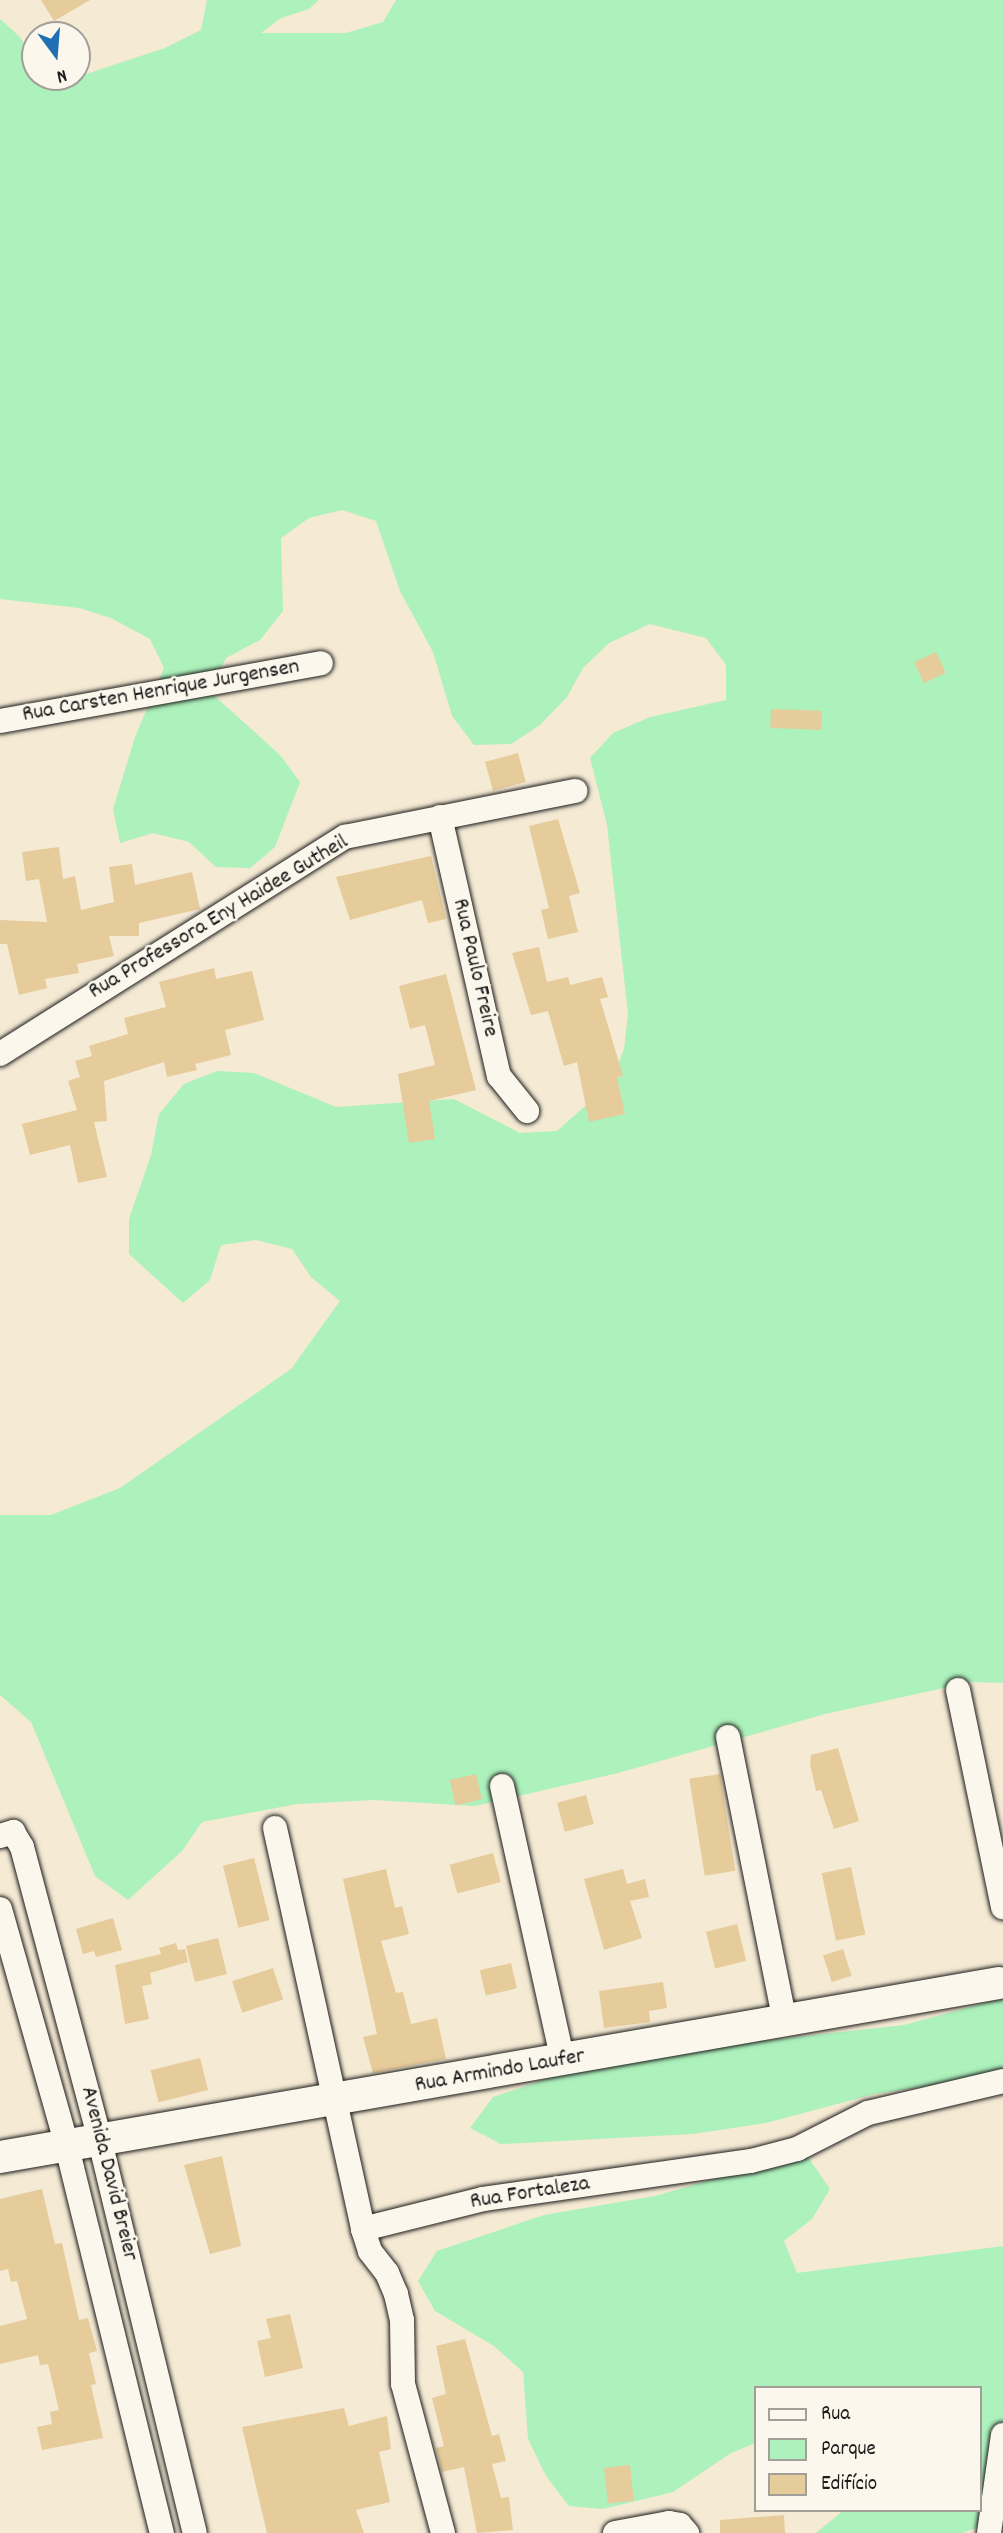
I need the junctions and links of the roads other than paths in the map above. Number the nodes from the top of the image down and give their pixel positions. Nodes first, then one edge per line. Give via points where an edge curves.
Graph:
1 (321, 663) dead end
2 (0, 721) edge
3 (575, 791) dead end
4 (440, 817) junction
5 (0, 1054) edge
6 (527, 1111) dead end
7 (958, 1690) dead end
8 (728, 1737) dead end
9 (502, 1786) dead end
10 (275, 1828) dead end
11 (0, 1836) edge
12 (1003, 1907) edge
13 (0, 1909) edge
14 (1001, 1980) edge
15 (785, 2021) junction
16 (563, 2061) junction
17 (1003, 2081) edge
18 (334, 2102) junction
19 (99, 2137) junction
20 (66, 2143) junction
21 (0, 2157) edge
22 (363, 2229) junction
23 (1003, 2435) edge
24 (162, 2533) edge
25 (195, 2533) edge
26 (443, 2533) edge
27 (615, 2533) edge
28 (687, 2533) edge
29 (989, 2533) edge

1 - 2 street, Rua Carsten Henrique Jurgensen
3 - 4 street, Rua Professora Eny Haidee Gutheil
4 - 5 street, Rua Professora Eny Haidee Gutheil via 345,836
4 - 6 street, Rua Paulo Freire via 499,1076
7 - 12 street
8 - 15 street
9 - 16 street
10 - 18 street
11 - 19 street, Avenida David Breier via 13,1832 22,1847
13 - 20 street, Avenida David Breier
14 - 15 street, Rua Armindo Laufer
15 - 16 street, Rua Armindo Laufer
16 - 18 street, Rua Armindo Laufer
17 - 22 street, Rua Fortaleza via 868,2113 797,2150 751,2161 483,2199
18 - 19 street, Rua Armindo Laufer
18 - 22 street
19 - 20 street, Rua Armindo Laufer
19 - 25 street, Avenida David Breier
20 - 21 street, Rua Armindo Laufer
20 - 24 street, Avenida David Breier
22 - 26 street via 370,2251 396,2294 402,2320 402,2384
23 - 29 street
27 - 28 street via 669,2523 680,2525

